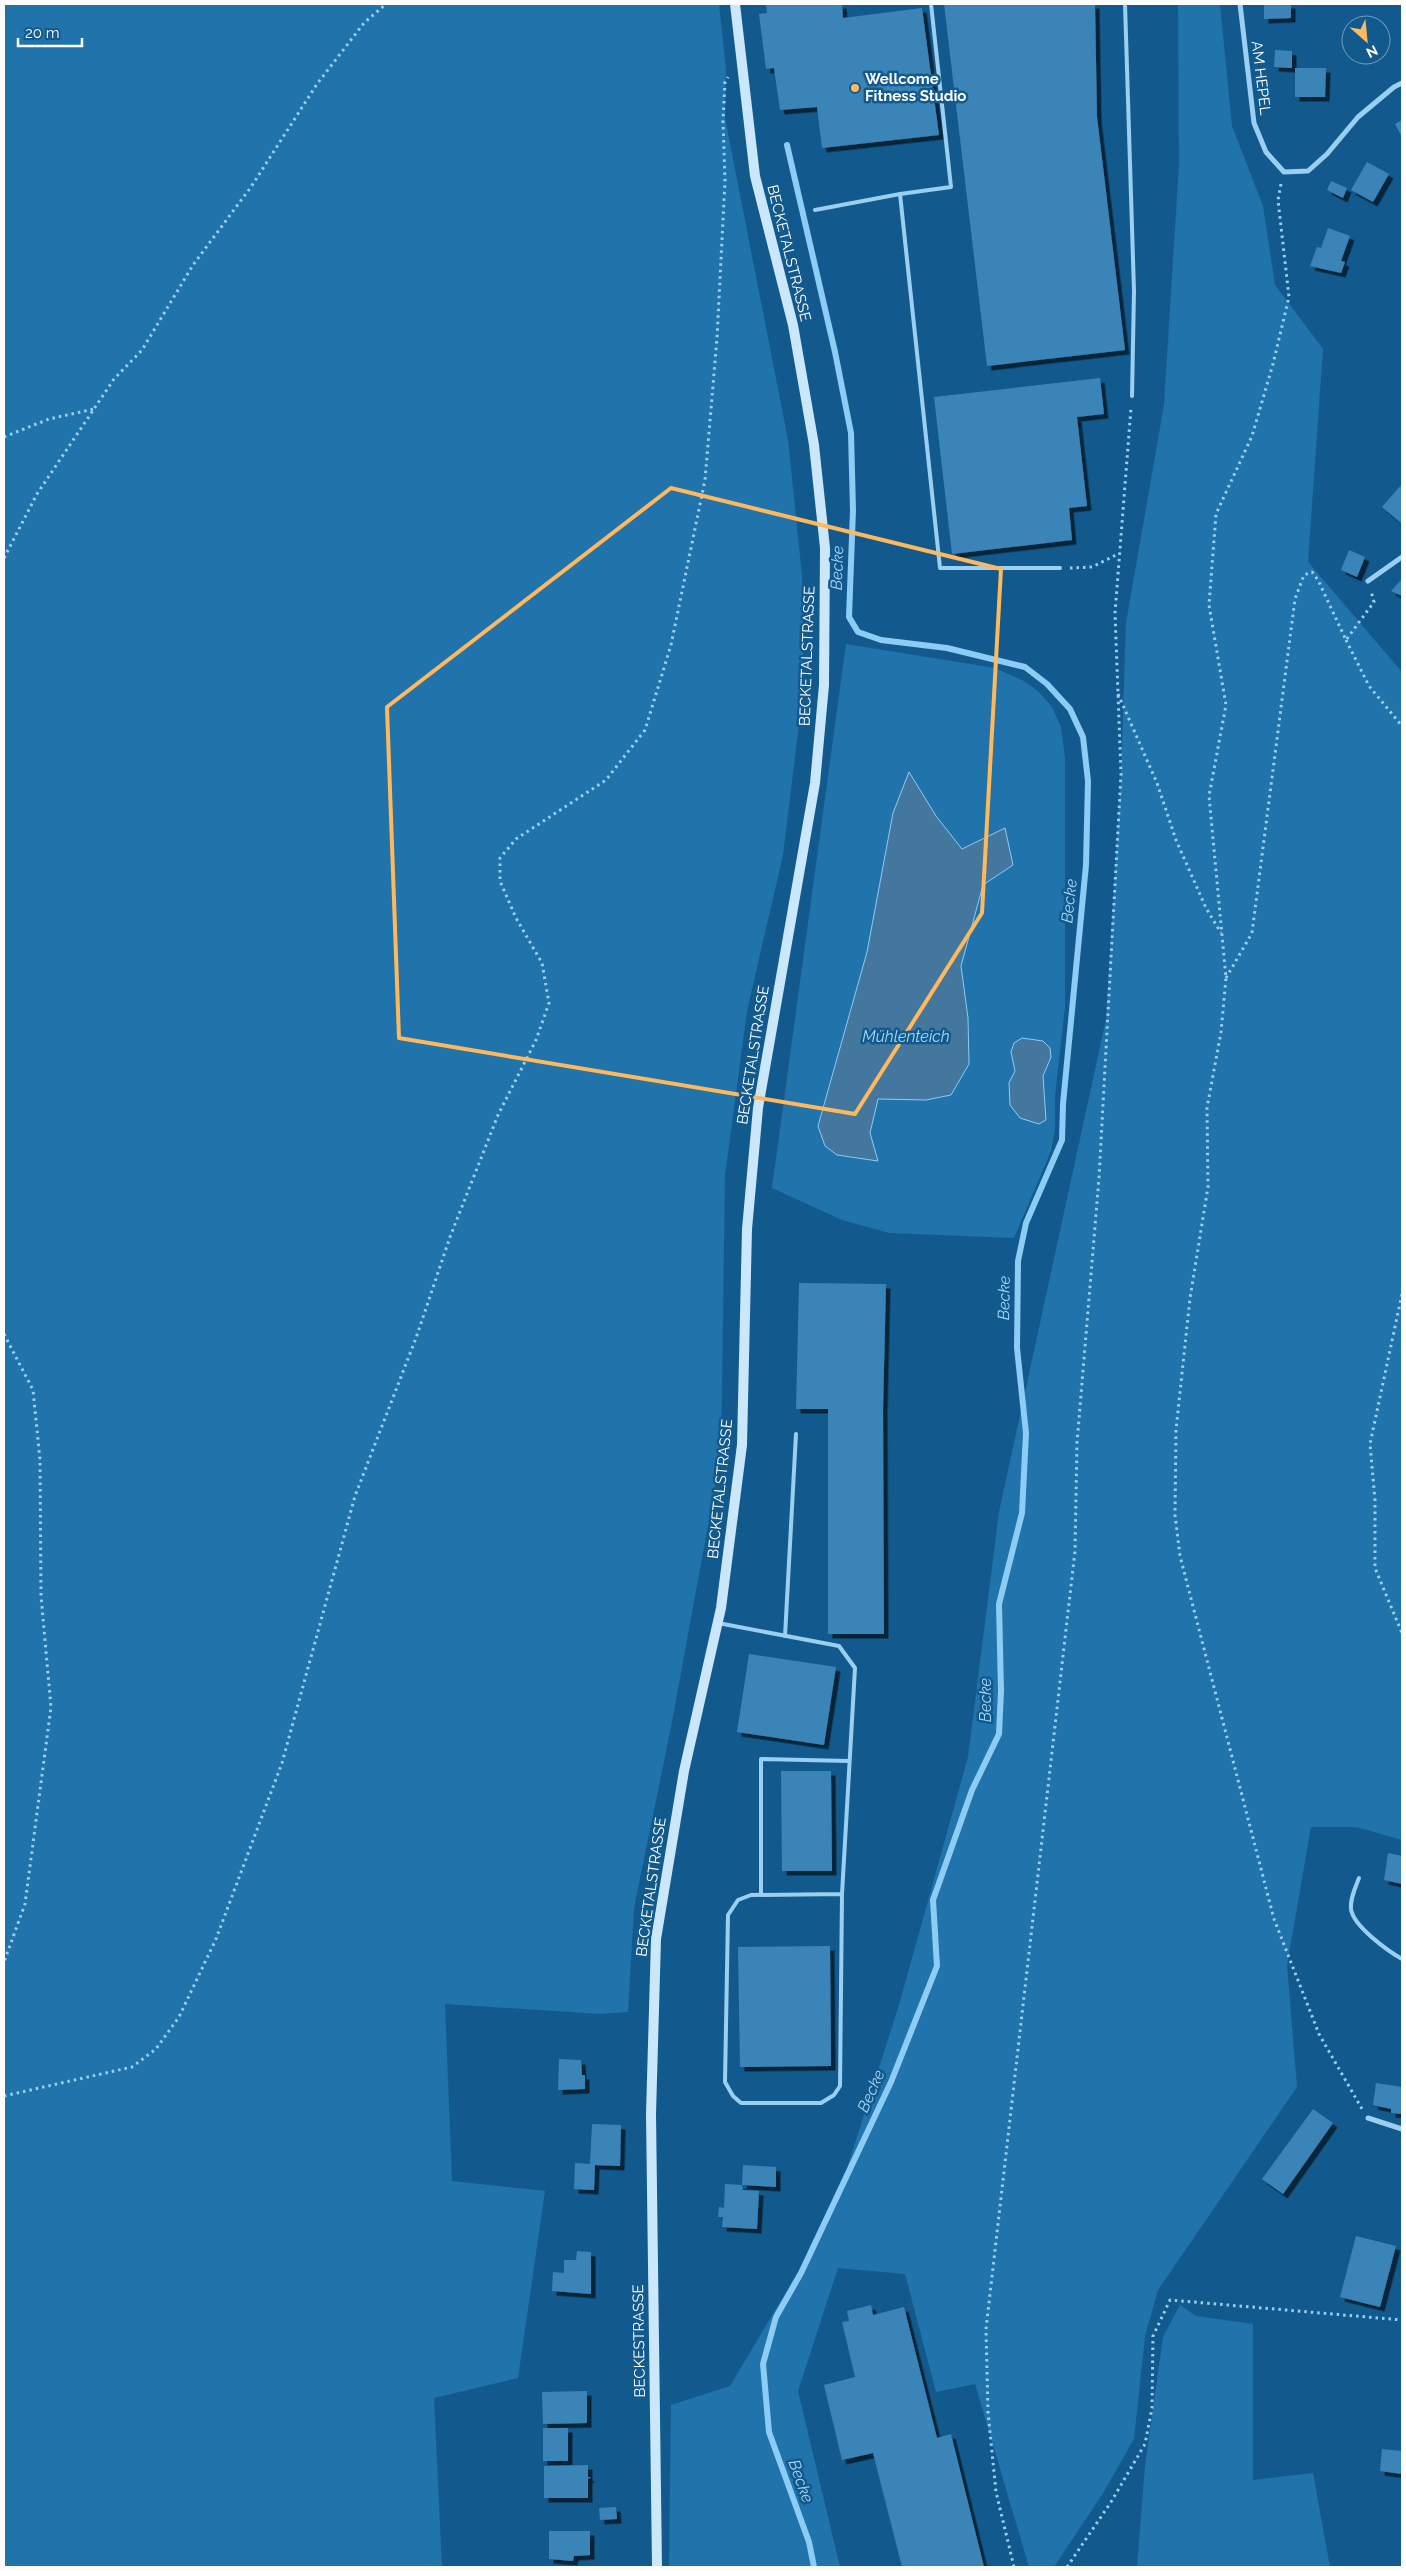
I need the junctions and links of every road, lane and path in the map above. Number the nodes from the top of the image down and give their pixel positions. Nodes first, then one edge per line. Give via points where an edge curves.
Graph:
1 (386, 4) edge
2 (735, 4) edge
3 (931, 4) edge
4 (1125, 4) edge
5 (1240, 4) edge
6 (741, 59) junction
7 (1402, 83) edge
8 (1284, 172) junction
9 (900, 194) junction
10 (815, 210) dead end
11 (1132, 396) joint
12 (95, 408) junction
13 (4, 436) edge
14 (1118, 553) junction
15 (4, 558) edge
16 (1402, 558) edge
17 (1060, 568) joint
18 (1368, 581) joint
19 (1346, 640) junction
20 (1117, 691) junction
21 (1402, 726) edge
22 (1222, 934) junction
23 (1226, 978) junction
24 (1402, 1294) edge
25 (4, 1334) edge
26 (796, 1434) dead end
27 (718, 1624) junction
28 (1402, 1633) edge
29 (785, 1636) junction
30 (849, 1760) junction
31 (1359, 1878) dead end
32 (842, 1894) junction
33 (761, 1895) junction
34 (1402, 1959) edge
35 (4, 1962) edge
36 (4, 2096) edge
37 (651, 2114) joint
38 (1368, 2118) joint
39 (1402, 2129) edge
40 (1402, 2320) edge
41 (657, 2567) edge
42 (1014, 2567) edge
43 (1067, 2567) edge

1 - 12 path via 364,23 317,84 251,187 193,265 142,350 114,379
2 - 6 main road, BECKETALSTRASSE
3 - 9 lane via 951,187
4 - 11 lane via 1134,291
5 - 8 street, AM HEPEL via 1254,123 1266,152
6 - 27 main road, BECKETALSTRASSE via 755,176 793,325 814,445 825,548 824,666 815,783 758,1108 747,1229 742,1445
6 - 36 path via 725,82 725,181 718,338 705,480 671,645 645,730 606,780 516,839 500,858 500,881 516,918 542,963 550,1003 536,1040 494,1123 355,1496 282,1763 216,1938 179,2017 156,2049 132,2067
7 - 8 street via 1358,117 1308,171
8 - 22 path via 1278,200 1289,297 1252,436 1216,514 1209,605 1226,706 1209,796
9 - 10 lane
9 - 17 lane via 940,568
11 - 14 path
12 - 13 path via 49,419
12 - 15 path via 37,494
14 - 17 path via 1092,567
14 - 20 path via 1115,613
16 - 18 street
18 - 19 path via 1374,602
19 - 21 path via 1369,686
19 - 23 path via 1318,580 1312,572 1304,575 1294,609 1252,933
20 - 22 path via 1157,783 1176,840 1206,908
20 - 42 path via 1121,774 1099,1178 1077,1443 1075,1551 986,2329 988,2412 996,2492
22 - 23 path
23 - 38 path via 1222,1032 1207,1108 1208,1187 1190,1298 1176,1430 1174,1516 1180,1556 1274,1919 1319,2034
24 - 28 path via 1370,1444 1375,1500 1375,1568
25 - 35 path via 33,1390 40,1460 41,1596 51,1707 40,1806 24,1904
26 - 29 lane
27 - 29 lane
27 - 37 main road, BECKETALSTRASSE via 684,1771 656,1939
29 - 30 lane via 839,1646 855,1668
30 - 32 lane
30 - 33 lane via 761,1759
31 - 34 lane via 1351,1911 1384,1948
32 - 33 lane
32 - 33 lane via 840,2086 834,2095 821,2103 741,2104 725,2082 728,1914 738,1900
37 - 41 main road, BECKESTRASSE
38 - 39 street
40 - 43 path via 1170,2300 1153,2336 1152,2408 1145,2444 1112,2502

